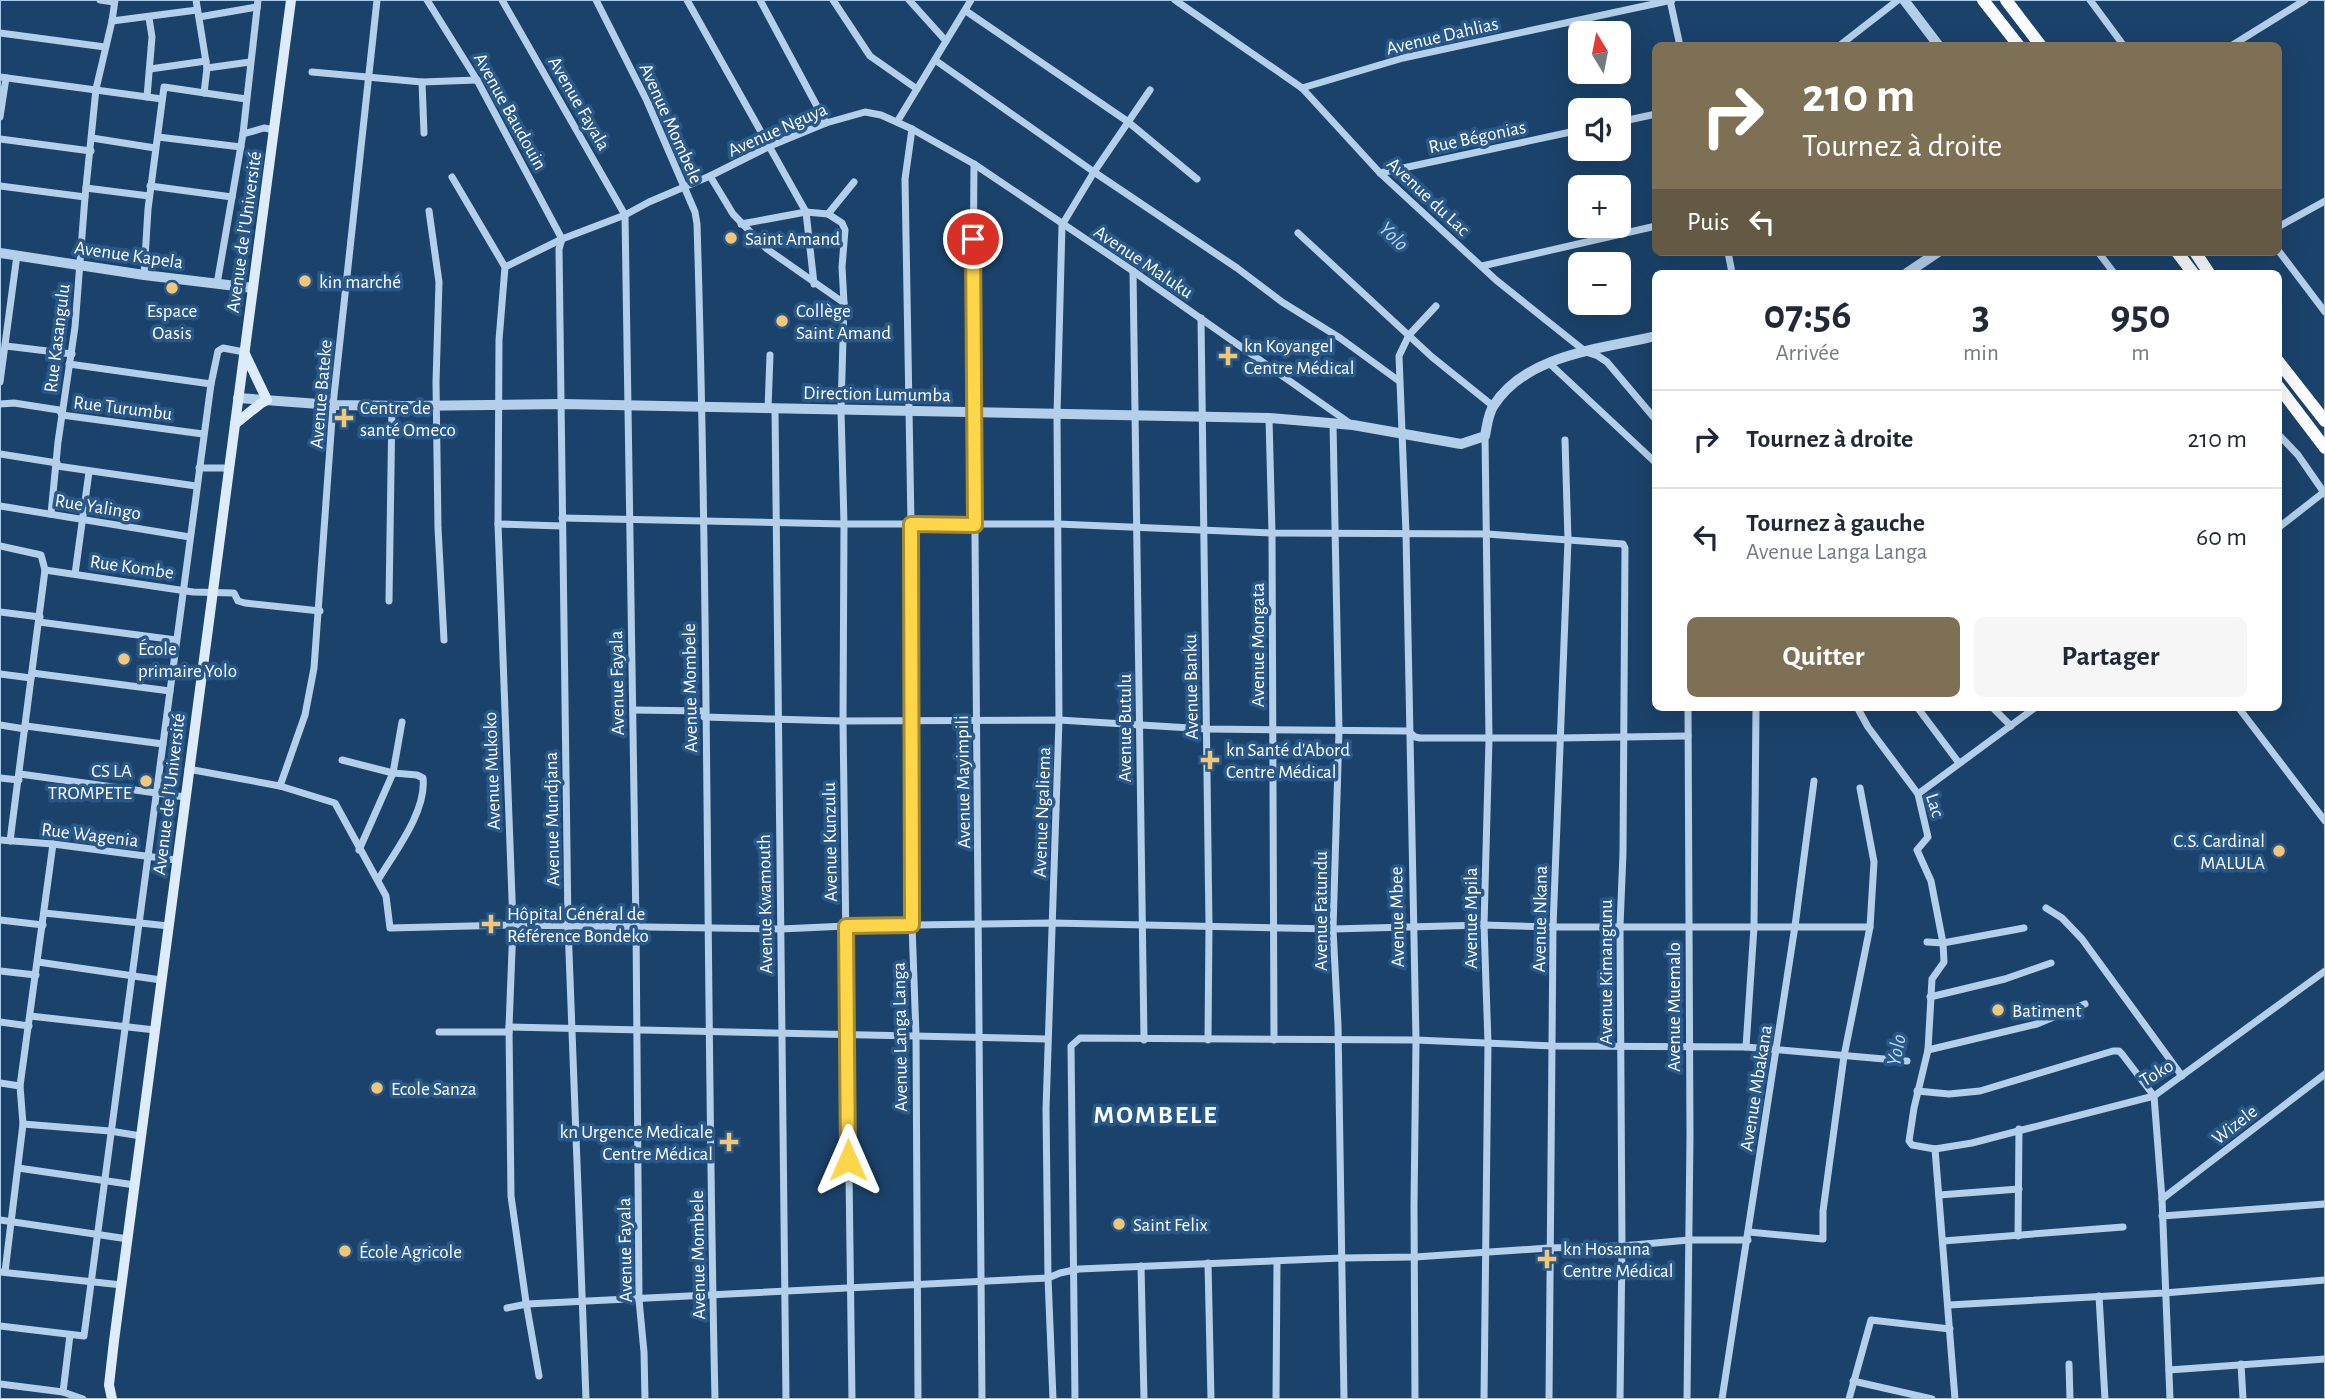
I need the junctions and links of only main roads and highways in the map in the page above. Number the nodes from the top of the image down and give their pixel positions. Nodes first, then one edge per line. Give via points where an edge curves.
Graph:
1 (291, 0) edge
2 (1983, 0) edge
3 (2006, 0) edge
4 (2016, 42) edge
5 (2038, 42) edge
6 (2179, 256) edge
7 (2191, 270) edge
8 (244, 352) junction
9 (2282, 366) edge
10 (2282, 391) edge
11 (2325, 421) edge
12 (235, 425) junction
13 (2325, 448) edge
14 (109, 1385) junction
15 (101, 1399) edge
16 (112, 1399) edge

1 - 8 main road, Avenue de l’Université
2 - 4 highway
3 - 5 highway
6 - 7 highway
8 - 12 main road, Avenue de l’Université
8 - 12 main road via 267,400
9 - 11 highway
10 - 13 highway
12 - 14 main road, Avenue de l’Université
14 - 15 main road
14 - 16 main road

